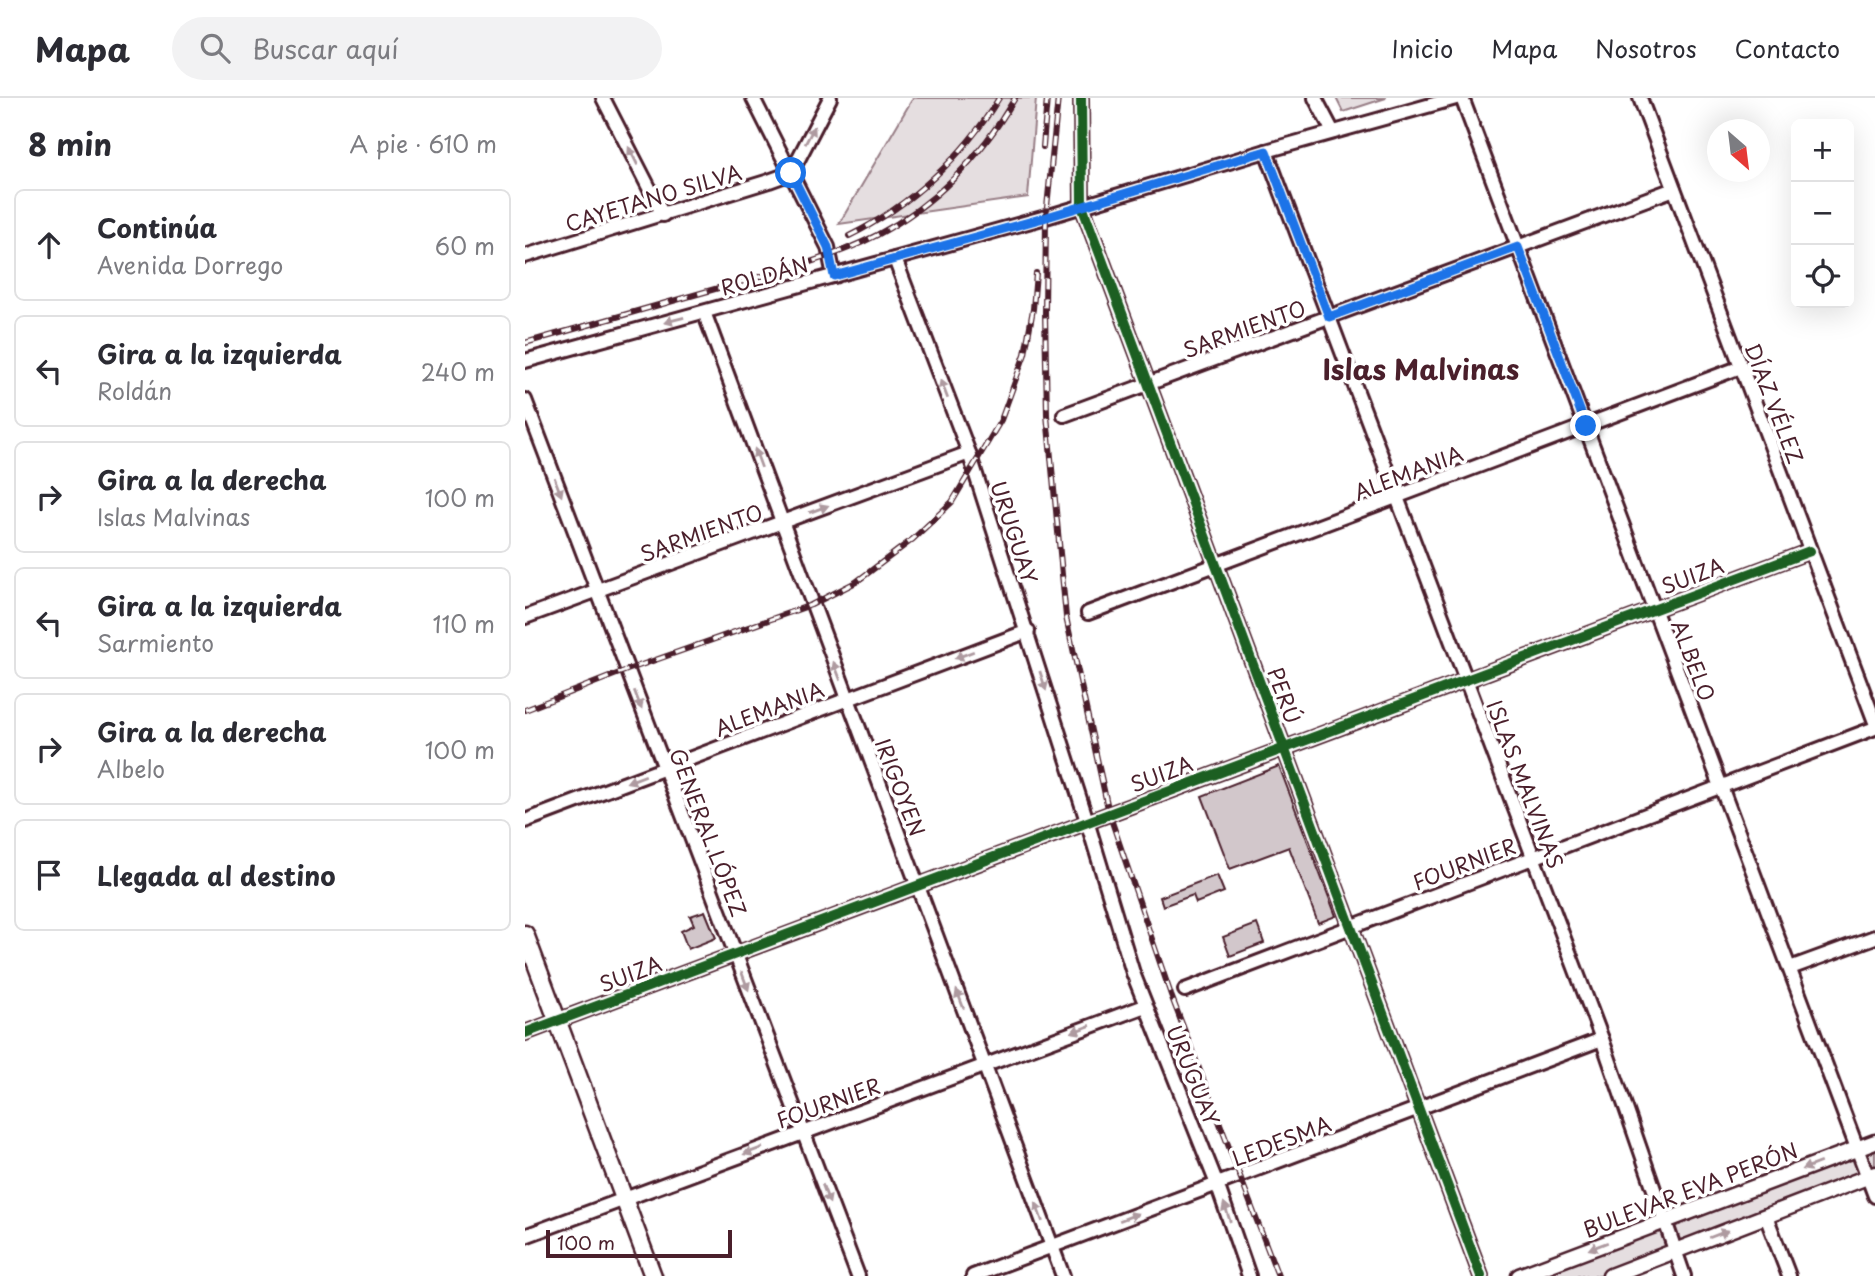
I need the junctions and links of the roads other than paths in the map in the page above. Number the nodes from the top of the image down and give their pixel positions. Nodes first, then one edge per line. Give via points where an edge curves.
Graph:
1 (603, 98) edge
2 (753, 98) edge
3 (830, 98) edge
4 (1081, 98) edge
5 (1315, 98) edge
6 (1456, 98) edge
7 (1462, 98) edge
8 (1640, 98) edge
9 (1333, 132) junction
10 (1266, 151) junction
11 (791, 173) junction
12 (1674, 189) junction
13 (1082, 206) junction
14 (663, 215) junction
15 (1518, 247) junction
16 (525, 256) edge
17 (895, 259) junction
18 (834, 276) junction
19 (704, 312) junction
20 (1329, 317) junction
21 (525, 361) edge
22 (1741, 367) junction
23 (1148, 384) junction
24 (525, 400) edge
25 (1064, 415) dead end
26 (1586, 426) junction
27 (969, 453) junction
28 (1397, 496) junction
29 (782, 523) junction
30 (1810, 551) junction
31 (1216, 565) junction
32 (597, 590) junction
33 (1655, 609) junction
34 (1088, 613) dead end
35 (525, 617) edge
36 (1028, 631) junction
37 (1466, 680) junction
38 (847, 699) junction
39 (1875, 722) edge
40 (1875, 728) edge
41 (1284, 748) junction
42 (664, 769) junction
43 (1721, 786) junction
44 (525, 821) edge
45 (1087, 821) junction
46 (1533, 858) junction
47 (917, 885) junction
48 (1351, 927) junction
49 (525, 934) edge
50 (1875, 936) edge
51 (735, 954) junction
52 (1790, 968) junction
53 (1185, 990) dead end
54 (1145, 1006) junction
55 (557, 1020) junction
56 (525, 1032) edge
57 (1602, 1039) junction
58 (984, 1065) junction
59 (1419, 1108) junction
60 (802, 1133) junction
61 (1875, 1142) edge
62 (1858, 1149) junction
63 (1872, 1176) edge
64 (1217, 1184) junction
65 (1875, 1196) edge
66 (624, 1198) junction
67 (1766, 1216) junction
68 (1664, 1221) junction
69 (525, 1236) edge
70 (1052, 1246) junction
71 (1674, 1251) junction
72 (653, 1276) edge
73 (858, 1276) edge
74 (973, 1276) edge
75 (1063, 1276) edge
76 (1249, 1276) edge
77 (1481, 1276) edge
78 (1519, 1276) edge
79 (1610, 1276) edge
80 (1684, 1276) edge
81 (1789, 1276) edge

14 -> 1 street
2 - 11 street
11 -> 3 street
4 - 13 street, PERÚ
5 - 9 street
6 - 9 street, ROLDÁN
7 - 15 street, ALBELO
8 - 12 street, DÍAZ VÉLEZ
9 - 10 street, ROLDÁN
10 - 13 street, ROLDÁN
10 - 20 street, ISLAS MALVINAS
11 - 14 street, CAYETANO SILVA
11 - 18 street via 828,247
12 - 15 street, SARMIENTO
12 - 22 street, DÍAZ VÉLEZ
13 - 17 street, ROLDÁN
13 - 23 street, PERÚ
14 - 16 street, CAYETANO SILVA
15 - 20 street, SARMIENTO
15 - 26 street, ALBELO
17 - 18 street, ROLDÁN
27 -> 17 street, URUGUAY
18 - 19 street, ROLDÁN
19 -> 21 street, ROLDÁN
29 -> 19 street, IRIGOYEN
20 - 23 street, SARMIENTO
20 - 28 street, ISLAS MALVINAS
22 - 26 street, ALEMANIA
22 - 30 street, DÍAZ VÉLEZ
23 - 25 street, SARMIENTO
23 - 31 street, PERÚ
24 -> 32 street, GENERAL LÓPEZ
26 - 28 street, ALEMANIA
26 - 33 street, ALBELO
29 -> 27 street, SARMIENTO
27 - 36 street, URUGUAY
28 - 31 street, ALEMANIA
28 - 37 street, ISLAS MALVINAS
29 - 32 street, SARMIENTO
38 -> 29 street, IRIGOYEN
30 - 33 street, SUIZA
30 - 39 street, DÍAZ VÉLEZ
31 - 34 street, ALEMANIA
31 - 41 street, PERÚ
32 - 35 street, SARMIENTO
32 -> 42 street, GENERAL LÓPEZ
33 - 37 street, SUIZA
33 - 43 street, ALBELO
36 -> 38 street, ALEMANIA
36 -> 45 street, URUGUAY
37 - 41 street, SUIZA
37 - 46 street, ISLAS MALVINAS
38 - 42 street, ALEMANIA
38 - 47 street, IRIGOYEN
40 - 43 street, FOURNIER
41 - 45 street, SUIZA
41 - 48 street, PERÚ
42 -> 44 street, ALEMANIA
42 - 51 street, GENERAL LÓPEZ
43 - 46 street, FOURNIER
43 - 52 street, ALBELO
45 - 47 street, SUIZA
45 - 54 street, URUGUAY
46 - 48 street, FOURNIER
46 - 57 street, ISLAS MALVINAS
47 - 51 street, SUIZA
58 -> 47 street, IRIGOYEN
48 - 53 street, FOURNIER
48 - 59 street, PERÚ
49 - 55 main road
50 - 52 street
51 - 55 street, SUIZA
51 -> 60 street, GENERAL LÓPEZ
52 - 62 street, ALBELO
54 -> 58 street, FOURNIER
54 - 64 street, URUGUAY
55 - 56 street, SUIZA
55 - 66 main road
57 - 59 street, LEDESMA
57 - 68 street, ISLAS MALVINAS
58 - 60 street, FOURNIER
70 -> 58 street, IRIGOYEN
59 - 64 street, LEDESMA
59 - 77 street, PERÚ
60 -> 66 street, FOURNIER
60 -> 73 street, GENERAL LÓPEZ
61 - 62 street, BULEVAR EVA PERÓN
62 - 63 street, ALBELO
62 -> 68 street, BULEVAR EVA PERÓN
63 - 65 street, ALBELO
63 - 67 street
70 -> 64 street, LEDESMA
76 -> 64 street, URUGUAY
66 - 69 street, FOURNIER
66 - 72 main road
71 -> 67 street
67 - 81 street
68 - 71 street, ISLAS MALVINAS
68 -> 78 street, BULEVAR EVA PERÓN
70 - 74 street, LEDESMA
70 - 75 street, IRIGOYEN
71 - 79 street
71 - 80 street, ISLAS MALVINAS

